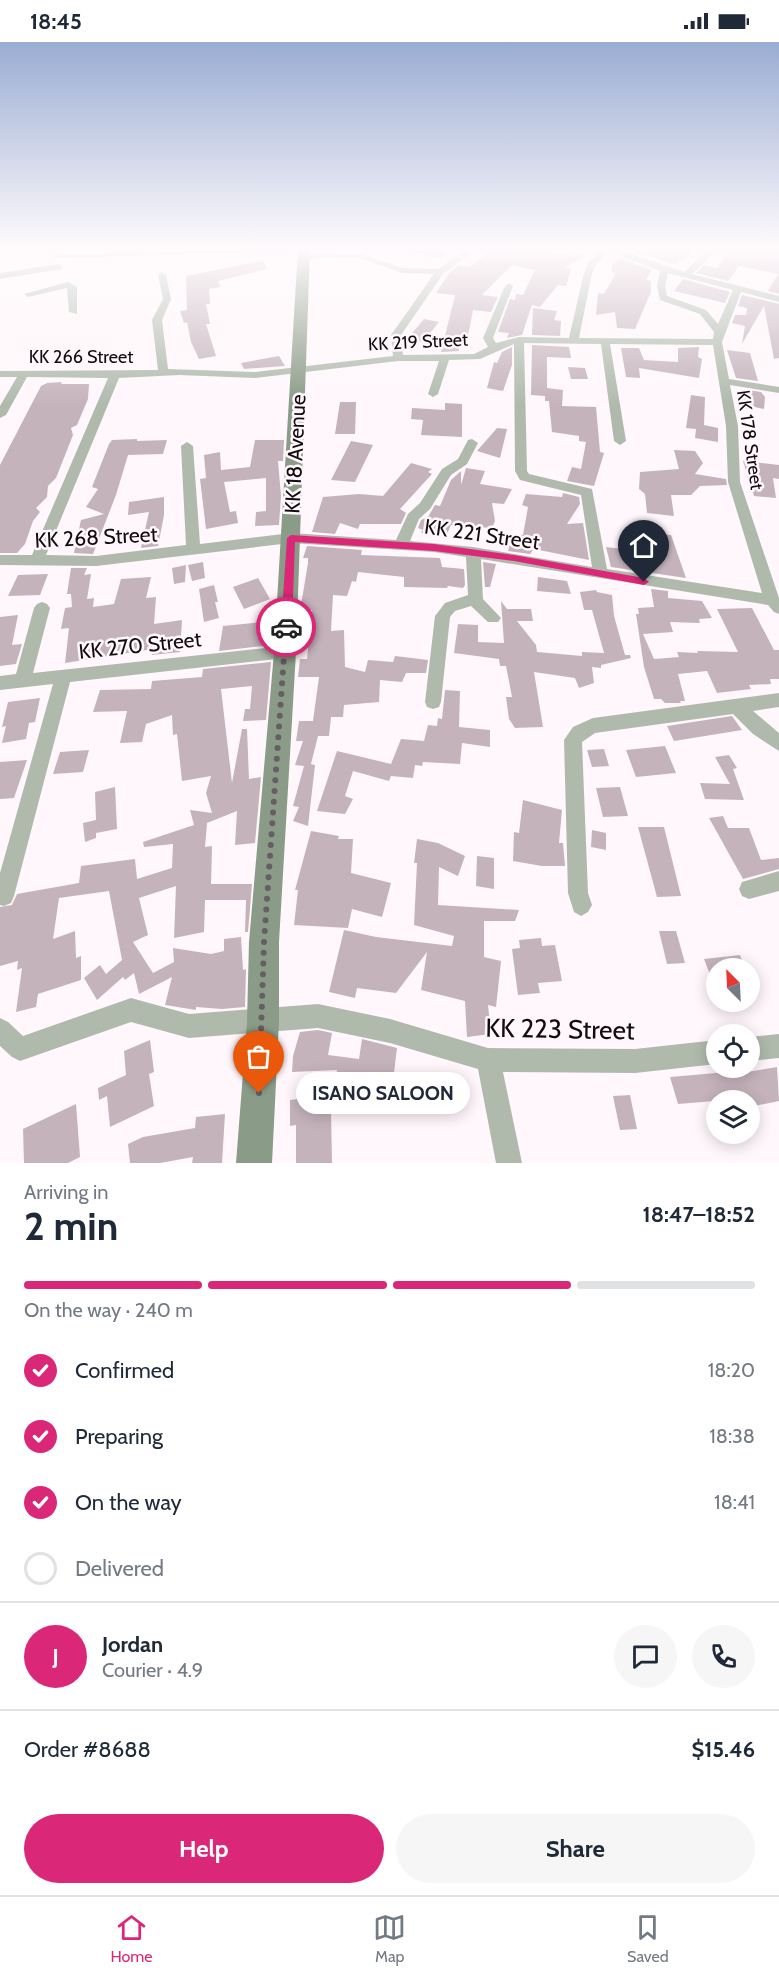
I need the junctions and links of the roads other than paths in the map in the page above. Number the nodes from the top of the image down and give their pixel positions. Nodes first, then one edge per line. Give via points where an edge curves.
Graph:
1 (74, 300) edge
2 (166, 300) edge
3 (302, 300) edge
4 (420, 300) edge
5 (503, 300) edge
6 (582, 300) edge
7 (670, 300) edge
8 (733, 300) edge
9 (74, 312) dead end
10 (718, 337) junction
11 (574, 339) junction
12 (604, 339) junction
13 (519, 340) junction
14 (493, 348) junction
15 (398, 358) junction
16 (446, 358) junction
17 (299, 369) junction
18 (163, 372) junction
19 (0, 374) edge
20 (24, 374) junction
21 (115, 375) junction
22 (723, 381) junction
23 (779, 390) edge
24 (432, 394) dead end
25 (0, 415) edge
26 (620, 441) dead end
27 (472, 443) dead end
28 (187, 446) dead end
29 (291, 538) junction
30 (401, 545) junction
31 (193, 550) junction
32 (473, 552) junction
33 (0, 560) edge
34 (36, 562) junction
35 (601, 576) junction
36 (772, 577) edge
37 (474, 600) junction
38 (776, 604) edge
39 (42, 608) dead end
40 (493, 618) dead end
41 (285, 652) junction
42 (64, 675) junction
43 (23, 680) junction
44 (0, 683) edge
45 (779, 700) edge
46 (433, 702) dead end
47 (737, 706) junction
48 (779, 743) edge
49 (779, 881) edge
50 (749, 889) dead end
51 (4, 896) dead end
52 (581, 905) dead end
53 (263, 1022) junction
54 (0, 1030) edge
55 (779, 1046) edge
56 (760, 1048) edge
57 (706, 1053) edge
58 (488, 1060) junction
59 (254, 1163) edge
60 (508, 1163) edge

1 - 9 street
2 - 18 street, KK 266 Street via 157,320
3 - 17 main road, KK 18 Avenue
4 - 15 street via 396,335
5 - 14 street via 488,338
6 - 11 street
7 - 10 street via 703,312
8 - 10 street
10 - 12 street, KK 219 Street
10 - 22 street, KK 178 Street
11 - 12 street, KK 219 Street
11 - 13 street, KK 219 Street
12 - 26 street
13 - 14 street, KK 219 Street
13 - 35 street via 521,471 524,477 587,492
14 - 16 street, KK 219 Street via 476,357
15 - 16 street, KK 219 Street
15 - 17 street, KK 219 Street
16 - 24 street
17 - 18 street, KK 266 Street via 255,375
17 - 29 main road, KK 18 Avenue
18 - 21 street, KK 266 Street
19 - 20 street, KK 266 Street
20 - 21 street, KK 266 Street
20 - 25 street
21 - 34 street
22 - 23 street
22 - 36 street, KK 178 Street via 732,426 734,482
27 - 30 street via 463,461 446,472 425,506 413,517
28 - 31 street
29 - 30 street, KK 221 Street
29 - 31 street, KK 268 Street
29 - 41 main road, KK 18 Avenue
30 - 32 street, KK 221 Street
31 - 34 street, KK 268 Street via 96,561
32 - 35 street, KK 221 Street
32 - 37 street
33 - 34 street, KK 268 Street
35 - 38 street, KK 221 Street
36 - 38 street, KK 178 Street
37 - 40 street
37 - 46 street via 450,607 443,616
39 - 43 street
41 - 42 street, KK 270 Street
41 - 53 main road, KK 18 Avenue via 264,942
42 - 43 street, KK 270 Street
42 - 51 street
43 - 44 street, KK 270 Street
45 - 47 street
47 - 48 street
47 - 52 street via 593,726 579,732 573,740
49 - 50 street
53 - 54 street, KK 223 Street via 189,1026 131,1010 20,1049
53 - 58 street, KK 223 Street via 318,1017 390,1031
53 - 59 main road, KK 18 Avenue
55 - 56 street
57 - 58 street, KK 223 Street via 635,1061
58 - 60 street

